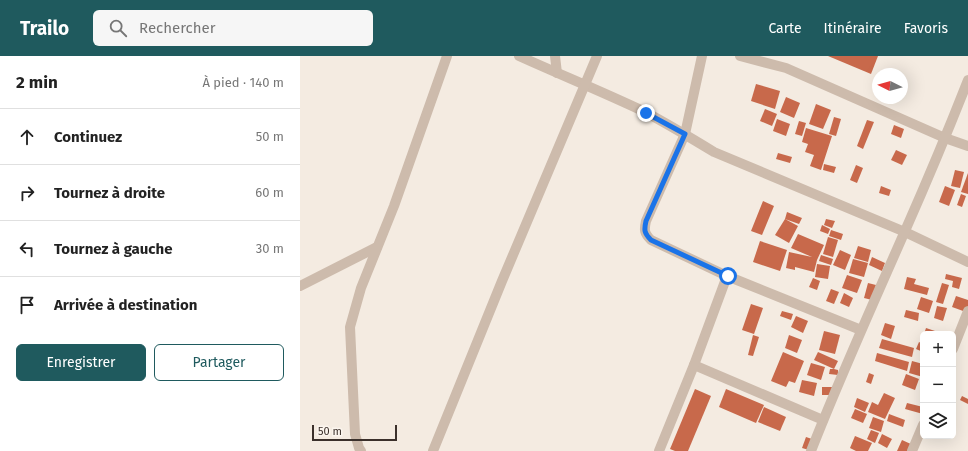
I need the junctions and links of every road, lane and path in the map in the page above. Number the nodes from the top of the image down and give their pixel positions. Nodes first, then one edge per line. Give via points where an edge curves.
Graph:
1 (447, 56) edge
2 (519, 56) edge
3 (555, 56) edge
4 (597, 56) edge
5 (702, 56) edge
6 (740, 56) edge
7 (557, 72) junction
8 (968, 80) edge
9 (585, 84) junction
10 (685, 134) junction
11 (945, 138) junction
12 (968, 146) edge
13 (905, 232) junction
14 (377, 247) junction
15 (968, 262) edge
16 (728, 276) junction
17 (300, 286) edge
18 (968, 311) edge
19 (861, 330) junction
20 (956, 341) edge
21 (694, 365) junction
22 (823, 420) junction
23 (920, 431) edge
24 (361, 451) edge
25 (433, 451) edge
26 (659, 451) edge
27 (811, 451) edge
28 (912, 451) edge

1 - 14 street
2 - 7 street
3 - 7 street
4 - 9 street
5 - 10 street
6 - 11 street via 786,68
7 - 9 street
8 - 11 street
9 - 10 street
9 - 25 street
10 - 13 street via 714,152
10 - 16 street via 646,221 645,233 651,240
11 - 12 street
11 - 13 street
13 - 15 street
13 - 19 street
14 - 17 street
14 - 24 street via 361,288 350,327 355,434
16 - 19 street
16 - 21 street
18 - 20 street
19 - 22 street
21 - 22 street
21 - 26 street
22 - 27 street
23 - 28 street

